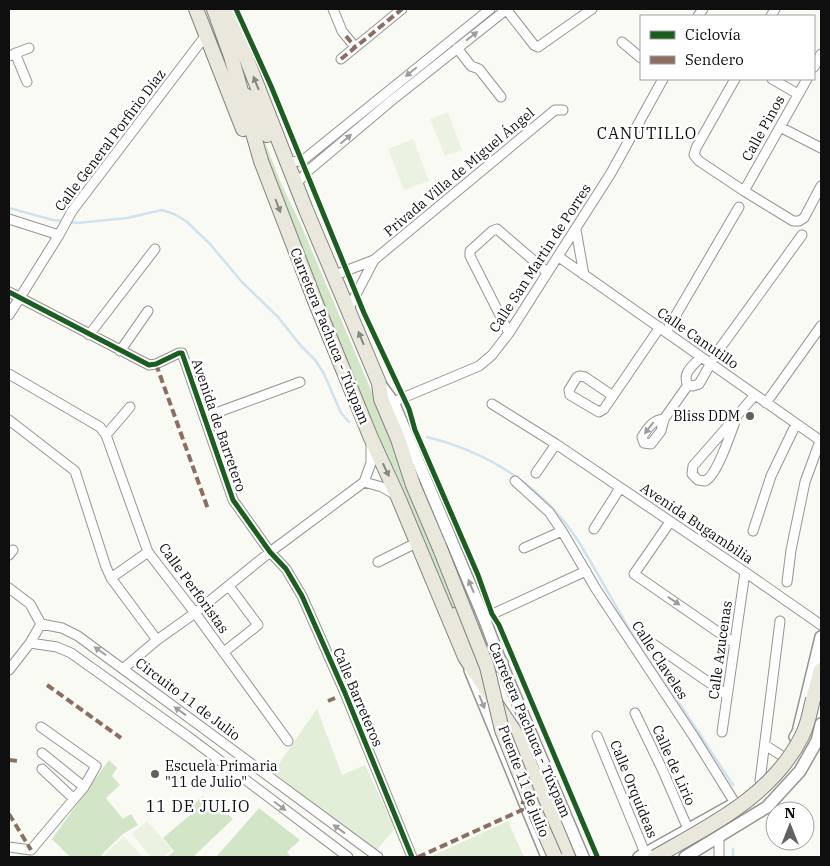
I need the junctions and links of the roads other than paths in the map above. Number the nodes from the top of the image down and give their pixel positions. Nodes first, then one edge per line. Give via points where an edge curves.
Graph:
1 (196, 9) edge
2 (204, 9) edge
3 (214, 9) edge
4 (226, 9) edge
5 (333, 9) edge
6 (402, 9) edge
7 (490, 9) edge
8 (507, 9) edge
9 (592, 9) edge
10 (206, 35) junction
11 (622, 42) dead end
12 (355, 47) junction
13 (29, 48) dead end
14 (457, 48) junction
15 (821, 54) edge
16 (12, 55) edge
17 (640, 57) edge
18 (341, 59) dead end
19 (815, 65) edge
20 (237, 80) junction
21 (662, 80) edge
22 (734, 80) edge
23 (774, 80) edge
24 (806, 80) edge
25 (28, 82) dead end
26 (384, 94) junction
27 (798, 94) junction
28 (501, 97) dead end
29 (390, 102) junction
30 (563, 110) dead end
31 (780, 126) junction
32 (821, 148) edge
33 (261, 161) junction
34 (287, 162) junction
35 (296, 184) junction
36 (821, 186) edge
37 (744, 191) junction
38 (740, 207) dead end
39 (306, 210) junction
40 (9, 219) edge
41 (576, 230) junction
42 (61, 233) junction
43 (802, 235) dead end
44 (155, 248) dead end
45 (559, 257) junction
46 (374, 260) junction
47 (353, 268) junction
48 (547, 272) junction
49 (334, 275) junction
50 (584, 275) junction
51 (361, 284) junction
52 (9, 292) edge
53 (19, 298) junction
54 (349, 308) junction
55 (148, 310) dead end
56 (9, 315) edge
57 (821, 326) edge
58 (663, 330) junction
59 (509, 333) junction
60 (89, 334) junction
61 (120, 351) junction
62 (701, 357) junction
63 (710, 363) junction
64 (9, 374) edge
65 (300, 382) dead end
66 (379, 384) junction
67 (688, 385) junction
68 (756, 395) junction
69 (613, 396) junction
70 (393, 402) junction
71 (766, 402) junction
72 (492, 404) dead end
73 (130, 407) dead end
74 (205, 416) junction
75 (664, 419) dead end
76 (736, 419) junction
77 (9, 420) edge
78 (796, 424) junction
79 (106, 436) junction
80 (371, 438) junction
81 (821, 441) edge
82 (556, 444) junction
83 (702, 455) junction
84 (717, 465) junction
85 (536, 473) dead end
86 (515, 481) dead end
87 (364, 482) junction
88 (620, 488) junction
89 (398, 496) junction
90 (670, 522) junction
91 (594, 529) dead end
92 (562, 531) junction
93 (753, 531) dead end
94 (416, 543) junction
95 (439, 546) joint
96 (524, 548) dead end
97 (148, 552) junction
98 (270, 552) junction
99 (378, 562) dead end
100 (586, 571) junction
101 (745, 572) junction
102 (111, 578) junction
103 (787, 582) dead end
104 (435, 585) junction
105 (229, 586) junction
106 (10, 590) edge
107 (195, 612) junction
108 (484, 618) junction
109 (780, 621) dead end
110 (41, 624) junction
111 (821, 626) edge
112 (821, 637) edge
113 (646, 639) dead end
114 (157, 640) junction
115 (734, 642) junction
116 (30, 643) junction
117 (224, 652) junction
118 (465, 657) junction
119 (500, 663) junction
120 (124, 668) junction
121 (9, 670) edge
122 (821, 670) edge
123 (487, 690) joint
124 (727, 695) junction
125 (818, 699) edge
126 (635, 713) dead end
127 (821, 724) edge
128 (199, 725) junction
129 (41, 727) dead end
130 (722, 732) dead end
131 (598, 736) dead end
132 (190, 738) junction
133 (288, 742) dead end
134 (765, 745) junction
135 (42, 753) dead end
136 (782, 756) junction
137 (42, 769) dead end
138 (760, 781) junction
139 (84, 787) junction
140 (74, 799) junction
141 (735, 803) junction
142 (530, 808) junction
143 (688, 829) junction
144 (671, 838) junction
145 (719, 838) junction
146 (9, 847) edge
147 (577, 854) edge
148 (646, 856) edge
149 (348, 857) edge
150 (378, 857) edge
151 (412, 857) edge
152 (550, 857) edge
153 (564, 857) edge
154 (588, 857) edge
155 (672, 857) edge
156 (685, 857) edge
157 (719, 857) edge

1 - 10 main road
2 - 20 main road via 220,50
3 - 20 main road, Carretera Pachuca - Túxpam via 232,56
34 -> 4 main road, Carretera Pachuca - Túxpam
5 - 12 street via 342,31
6 - 12 street
7 -> 26 street
8 - 9 street via 538,47
14 -> 8 street
10 - 33 main road via 248,142
10 - 42 street, Calle General Porfirio Díaz via 72,211
11 - 17 street
12 - 18 street
13 - 16 street
14 - 28 street
14 - 29 street
15 - 19 street
16 - 25 street
20 - 33 main road, Carretera Pachuca - Túxpam
20 - 39 main road via 260,118 284,176
21 - 41 street, Calle San Martin de Porres
22 - 37 street via 694,155
23 - 27 street
24 - 27 street, Calle Pinos
26 - 29 street
26 - 34 street via 302,161
27 - 31 street, Calle Pinos
35 -> 29 street
30 - 46 street, Privada Villa de Miguel Ángel via 554,110
31 - 32 street
31 - 37 street, Calle Pinos
33 -> 80 main road, Carretera Pachuca - Túxpam
34 - 35 main road, Carretera Pachuca - Túxpam
35 - 39 main road, Carretera Pachuca - Túxpam
36 - 37 street via 804,218 799,221 793,221
38 - 58 street
39 - 49 main road, Carretera Pachuca - Túxpam
40 - 42 street
41 - 45 street, Calle San Martin de Porres
41 - 50 street
42 - 53 street, Calle General Porfirio Díaz
43 - 63 street
44 - 60 street
45 - 48 street, Calle San Martin de Porres
45 - 50 street, Calle Canutillo
46 - 47 street, Privada Villa de Miguel Ángel
46 - 51 street, Privada Villa de Miguel Ángel
47 - 49 street, Privada Villa de Miguel Ángel
47 - 51 street
48 - 59 street, Calle San Martin de Porres
48 - 59 street via 497,229 470,251
49 - 54 main road, Carretera Pachuca - Túxpam
50 - 58 street, Calle Canutillo
51 - 54 street, Privada Villa de Miguel Ángel
52 - 53 street
53 - 56 street, Calle General Porfirio Díaz
53 - 60 street
66 -> 54 main road, Carretera Pachuca - Túxpam
55 - 61 street
57 - 71 street
58 - 62 street, Calle Canutillo
58 - 69 street
59 - 70 street, Calle San Martin de Porres via 479,366
60 - 61 street
61 - 74 street, Avenida de Barretero via 149,365 182,353
62 - 63 street, Calle Canutillo
62 - 67 street via 686,374
63 - 67 street via 699,384
63 - 68 street, Calle Canutillo
64 - 79 street via 100,427
65 - 74 street
66 - 70 street, Carretera Pachuca - Túxpam
66 - 95 main road, Carretera Pachuca - Túxpam via 381,399
67 - 75 street
68 - 71 street, Calle Canutillo
68 - 76 street
69 - 69 street via 580,376 569,390 570,395 599,412
108 -> 70 street, Carretera Pachuca - Túxpam
71 - 78 street, Calle Canutillo
72 - 82 street, Avenida Bugambilia
73 - 79 street
74 - 98 street, Avenida de Barretero via 233,500
76 - 83 street
76 - 84 street
77 - 102 street via 75,471
78 - 81 street, Calle Canutillo
78 - 93 street via 771,476
79 - 97 street, Calle Perforistas
80 - 87 street via 371,463
80 -> 89 main road, Carretera Pachuca - Túxpam
81 - 103 street via 805,482
82 - 85 street
82 - 88 street, Avenida Bugambilia
83 - 84 street
83 - 84 street via 692,470 698,480 709,480
86 - 92 street, Calle Claveles via 548,512
87 - 89 street
87 - 98 street
88 - 90 street, Avenida Bugambilia
88 - 91 street
89 - 94 main road, Carretera Pachuca - Túxpam
90 - 101 street, Avenida Bugambilia
90 -> 115 street via 634,574
92 - 96 street
92 - 100 street, Calle Claveles
94 - 99 street
94 - 104 main road, Carretera Pachuca - Túxpam
95 - 142 main road, Puente 11 de julio, bridge via 488,667 502,730
97 - 102 street
97 - 107 street, Calle Perforistas
98 - 105 street
98 - 151 street, Calle Barreteros via 286,569 302,596
100 - 108 street
100 - 141 street, Calle Claveles
101 - 111 street, Avenida Bugambilia
101 - 115 street, Calle Azucenas
102 - 114 street
104 - 118 main road, Carretera Pachuca - Túxpam
104 - 119 main road via 484,665
105 - 107 street
105 - 117 street via 258,625
106 - 110 street via 30,604
107 - 114 street
107 - 117 street, Calle Perforistas
108 - 119 street, Carretera Pachuca - Túxpam
109 - 134 street
110 - 116 street
120 -> 110 street, Circuito 11 de Julio via 78,636 62,628
112 - 136 street via 798,732
113 - 124 street
114 - 120 street
115 - 124 street, Calle Azucenas
116 - 121 street
116 - 132 street via 71,652
117 - 133 street, Calle Perforistas
118 - 123 main road, Carretera Pachuca - Túxpam
118 -> 142 street, Carretera Pachuca - Túxpam
119 - 147 street, Carretera Pachuca - Túxpam
128 -> 120 street, Circuito 11 de Julio
122 - 125 main road
123 - 147 main road, Puente 11 de julio, bridge via 520,740
124 - 130 street, Calle Azucenas
125 - 148 main road, bridge via 803,735 787,761 756,795 729,814
125 - 155 main road via 810,738 779,784 761,801
126 - 143 street, Calle de Lirio
127 - 145 street via 817,741 800,771 767,807
128 - 132 street
150 -> 128 street, Circuito 11 de Julio
129 - 139 street via 96,766
131 - 148 street, Calle Orquídeas
132 -> 149 street
134 - 136 street
134 - 138 street
135 - 139 street
136 - 138 street
137 - 140 street
138 - 141 street
139 - 140 street
140 - 146 street via 31,850
141 - 143 street
142 - 152 main road, Puente 11 de julio, bridge
142 - 153 street via 549,824
143 - 144 street
144 - 148 street
144 - 156 street via 674,850
145 - 156 street
145 - 157 street
147 - 154 street

